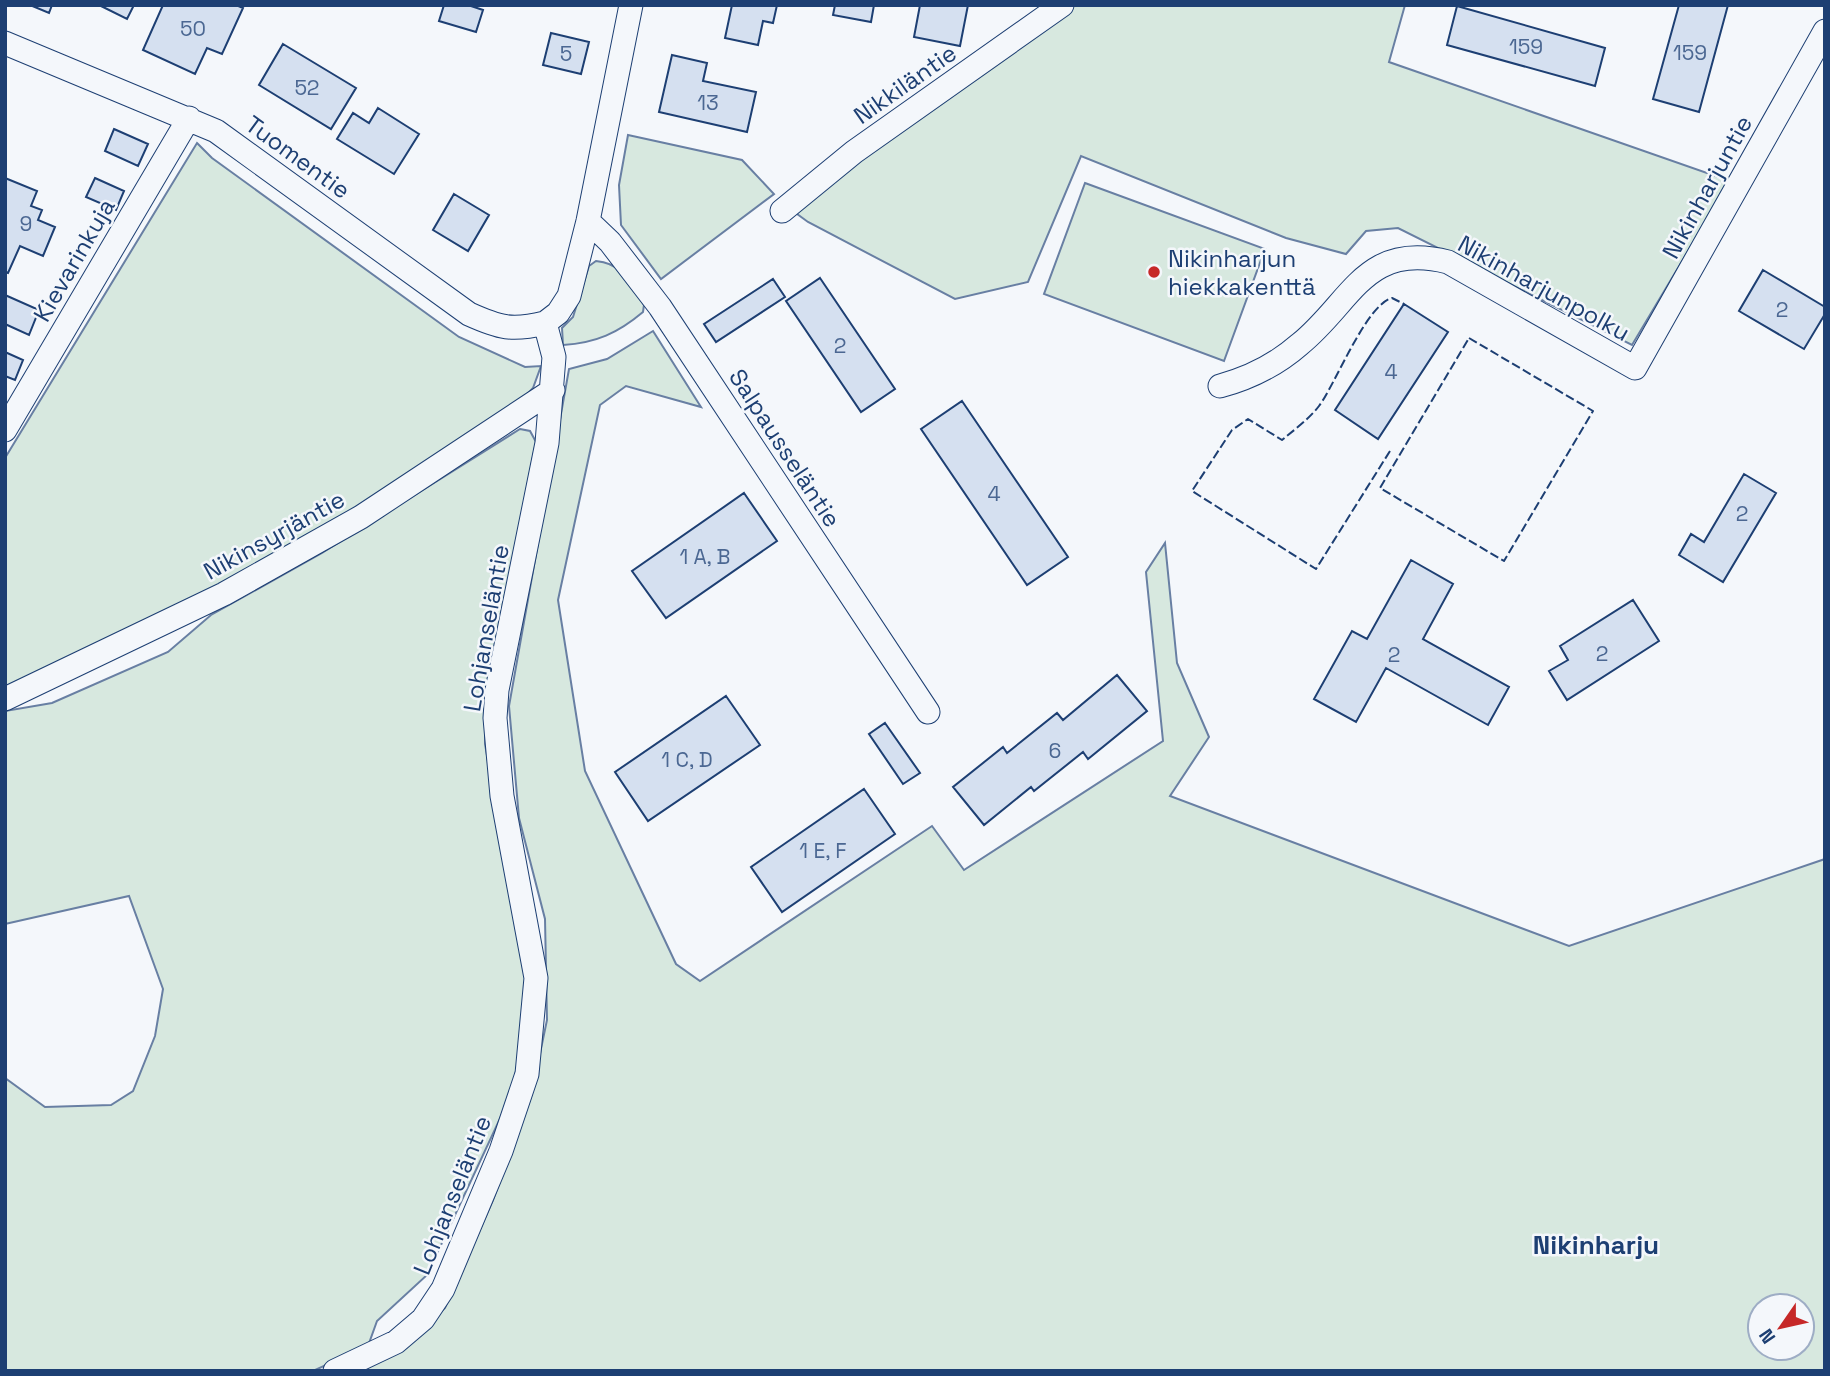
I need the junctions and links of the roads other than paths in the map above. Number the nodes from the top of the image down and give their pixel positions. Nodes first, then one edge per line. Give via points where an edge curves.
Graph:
1 (631, 5) edge
2 (1062, 5) edge
3 (1825, 31) edge
4 (5, 43) edge
5 (190, 118) junction
6 (782, 211) dead end
7 (588, 221) junction
8 (545, 323) junction
9 (1635, 368) joint
10 (1220, 386) dead end
11 (553, 390) junction
12 (5, 430) edge
13 (5, 699) edge
14 (928, 712) dead end
15 (335, 1371) edge

1 - 7 street
2 - 6 street, Nikkiläntie via 855,152
3 - 9 street, Nikinharjuntie
4 - 5 street, Tuomentie
5 - 8 street, Tuomentie via 223,135 469,314 500,328
5 - 12 street, Kievarinkuja
7 - 8 street via 569,296
7 - 14 street, Salpausseläntie via 660,307
8 - 11 street, Lohjanseläntie via 554,357
9 - 10 street, Nikinharjunpolku via 1448,262 1424,256 1400,258 1380,267 1352,286 1301,344 1253,377
11 - 13 street, Nikinsyrjäntie via 361,517 224,594
11 - 15 street, Lohjanseläntie via 495,718 502,796 536,978 527,1074 501,1151 443,1289 423,1319 396,1342

